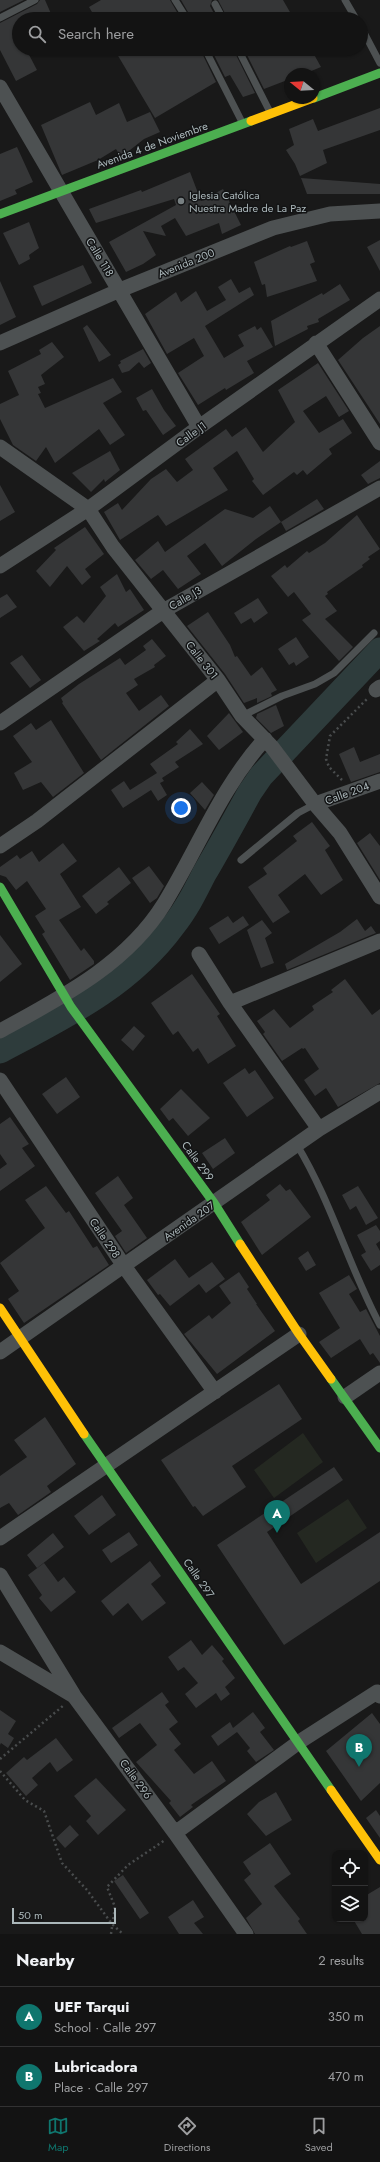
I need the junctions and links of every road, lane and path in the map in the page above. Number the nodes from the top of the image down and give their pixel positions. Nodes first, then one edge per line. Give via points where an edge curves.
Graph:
1 (35, 0) edge
2 (175, 0) edge
3 (345, 0) edge
4 (215, 4) dead end
5 (182, 12) edge
6 (219, 12) edge
7 (352, 12) edge
8 (0, 18) edge
9 (368, 40) edge
10 (209, 56) edge
11 (242, 56) edge
12 (380, 63) edge
13 (380, 73) edge
14 (0, 87) edge
15 (320, 96) edge
16 (298, 104) edge
17 (272, 114) junction
18 (243, 124) junction
19 (61, 192) junction
20 (380, 211) edge
21 (0, 214) edge
22 (120, 290) junction
23 (380, 299) edge
24 (0, 343) edge
25 (316, 343) junction
26 (199, 427) junction
27 (380, 443) edge
28 (0, 447) edge
29 (380, 488) edge
30 (88, 509) junction
31 (0, 566) edge
32 (163, 611) junction
33 (374, 633) dead end
34 (218, 680) junction
35 (378, 689) edge
36 (242, 716) junction
37 (0, 723) edge
38 (269, 743) junction
39 (380, 781) edge
40 (353, 790) junction
41 (315, 804) junction
42 (0, 846) edge
43 (241, 860) dead end
44 (0, 887) edge
45 (380, 897) edge
46 (380, 941) edge
47 (199, 954) dead end
48 (68, 1001) junction
49 (230, 1003) junction
50 (0, 1031) edge
51 (0, 1080) edge
52 (380, 1092) edge
53 (319, 1129) junction
54 (297, 1145) junction
55 (214, 1203) junction
56 (124, 1266) junction
57 (0, 1308) edge
58 (380, 1325) edge
59 (299, 1334) junction
60 (20, 1338) junction
61 (0, 1352) edge
62 (380, 1373) edge
63 (215, 1392) junction
64 (345, 1397) junction
65 (380, 1448) edge
66 (106, 1466) junction
67 (0, 1538) edge
68 (0, 1575) edge
69 (0, 1652) edge
70 (379, 1692) edge
71 (74, 1696) junction
72 (299, 1742) junction
73 (0, 1759) edge
74 (0, 1771) edge
75 (175, 1833) junction
76 (380, 1860) edge
77 (112, 1924) junction
78 (111, 1934) edge
79 (123, 1934) edge
80 (246, 1934) edge

1 - 8 lane
2 - 5 lane
3 - 7 lane
4 - 6 lane
9 - 12 lane
10 - 18 lane
11 - 17 lane
13 - 15 street, Avenida 4 de Noviembre
14 - 19 street, Calle 118
16 - 17 street, Avenida 4 de Noviembre
17 - 18 street, Avenida 4 de Noviembre
18 - 19 street, Avenida 4 de Noviembre
19 - 21 street, Avenida 4 de Noviembre
19 - 22 street, Calle 118
20 - 22 street, Avenida 200 via 330,214 273,228
22 - 24 street, Avenida 200
22 - 26 street, Calle 118
23 - 25 street, Calle J1
25 - 26 street, Calle J1
25 - 27 street
26 - 30 street, Calle J1
28 - 30 street, Calle 301
29 - 32 street, Calle J3
30 - 31 street, Calle J1
30 - 32 street, Calle 301 via 113,547
32 - 34 street, Calle 301
32 - 37 street, Calle J3
33 - 36 lane via 334,673
34 - 36 street, Calle 301
34 - 42 street via 37,821
35 - 40 path via 330,736 326,759 329,767
36 - 38 street, Calle 301
38 - 41 street, Calle 301
38 - 48 street via 247,759 163,905 140,936
39 - 40 street, Calle 204
40 - 41 street, Calle 204
41 - 43 lane via 298,813
41 - 45 street, Calle 301 via 340,834
44 - 48 street, Calle 299
46 - 49 street
47 - 49 street
48 - 50 street
48 - 55 street, Calle 299
49 - 53 street
51 - 56 street, Calle 298
52 - 53 street, Avenida 207
53 - 54 street, Avenida 207
54 - 55 street, Avenida 207
54 - 58 lane via 309,1166 363,1293
55 - 56 street, Avenida 207
55 - 59 street, Calle 299
56 - 60 street, Avenida 207
56 - 63 street, Calle 298
57 - 60 street, Calle 297
59 - 63 street
59 - 64 street, Calle 299
60 - 61 street, Avenida 207
60 - 66 street, Calle 297
62 - 64 street
63 - 66 street
64 - 65 street, Calle 299
66 - 67 street
66 - 72 street, Calle 297
68 - 71 street
69 - 71 street, Calle 296
70 - 72 street
71 - 73 path
71 - 75 street, Calle 296
72 - 75 street
72 - 76 street, Calle 297
74 - 77 path via 25,1800 44,1811 62,1863 87,1890
75 - 77 path via 128,1865 107,1887 115,1907
75 - 80 street, Calle 296
77 - 78 path
77 - 79 path

